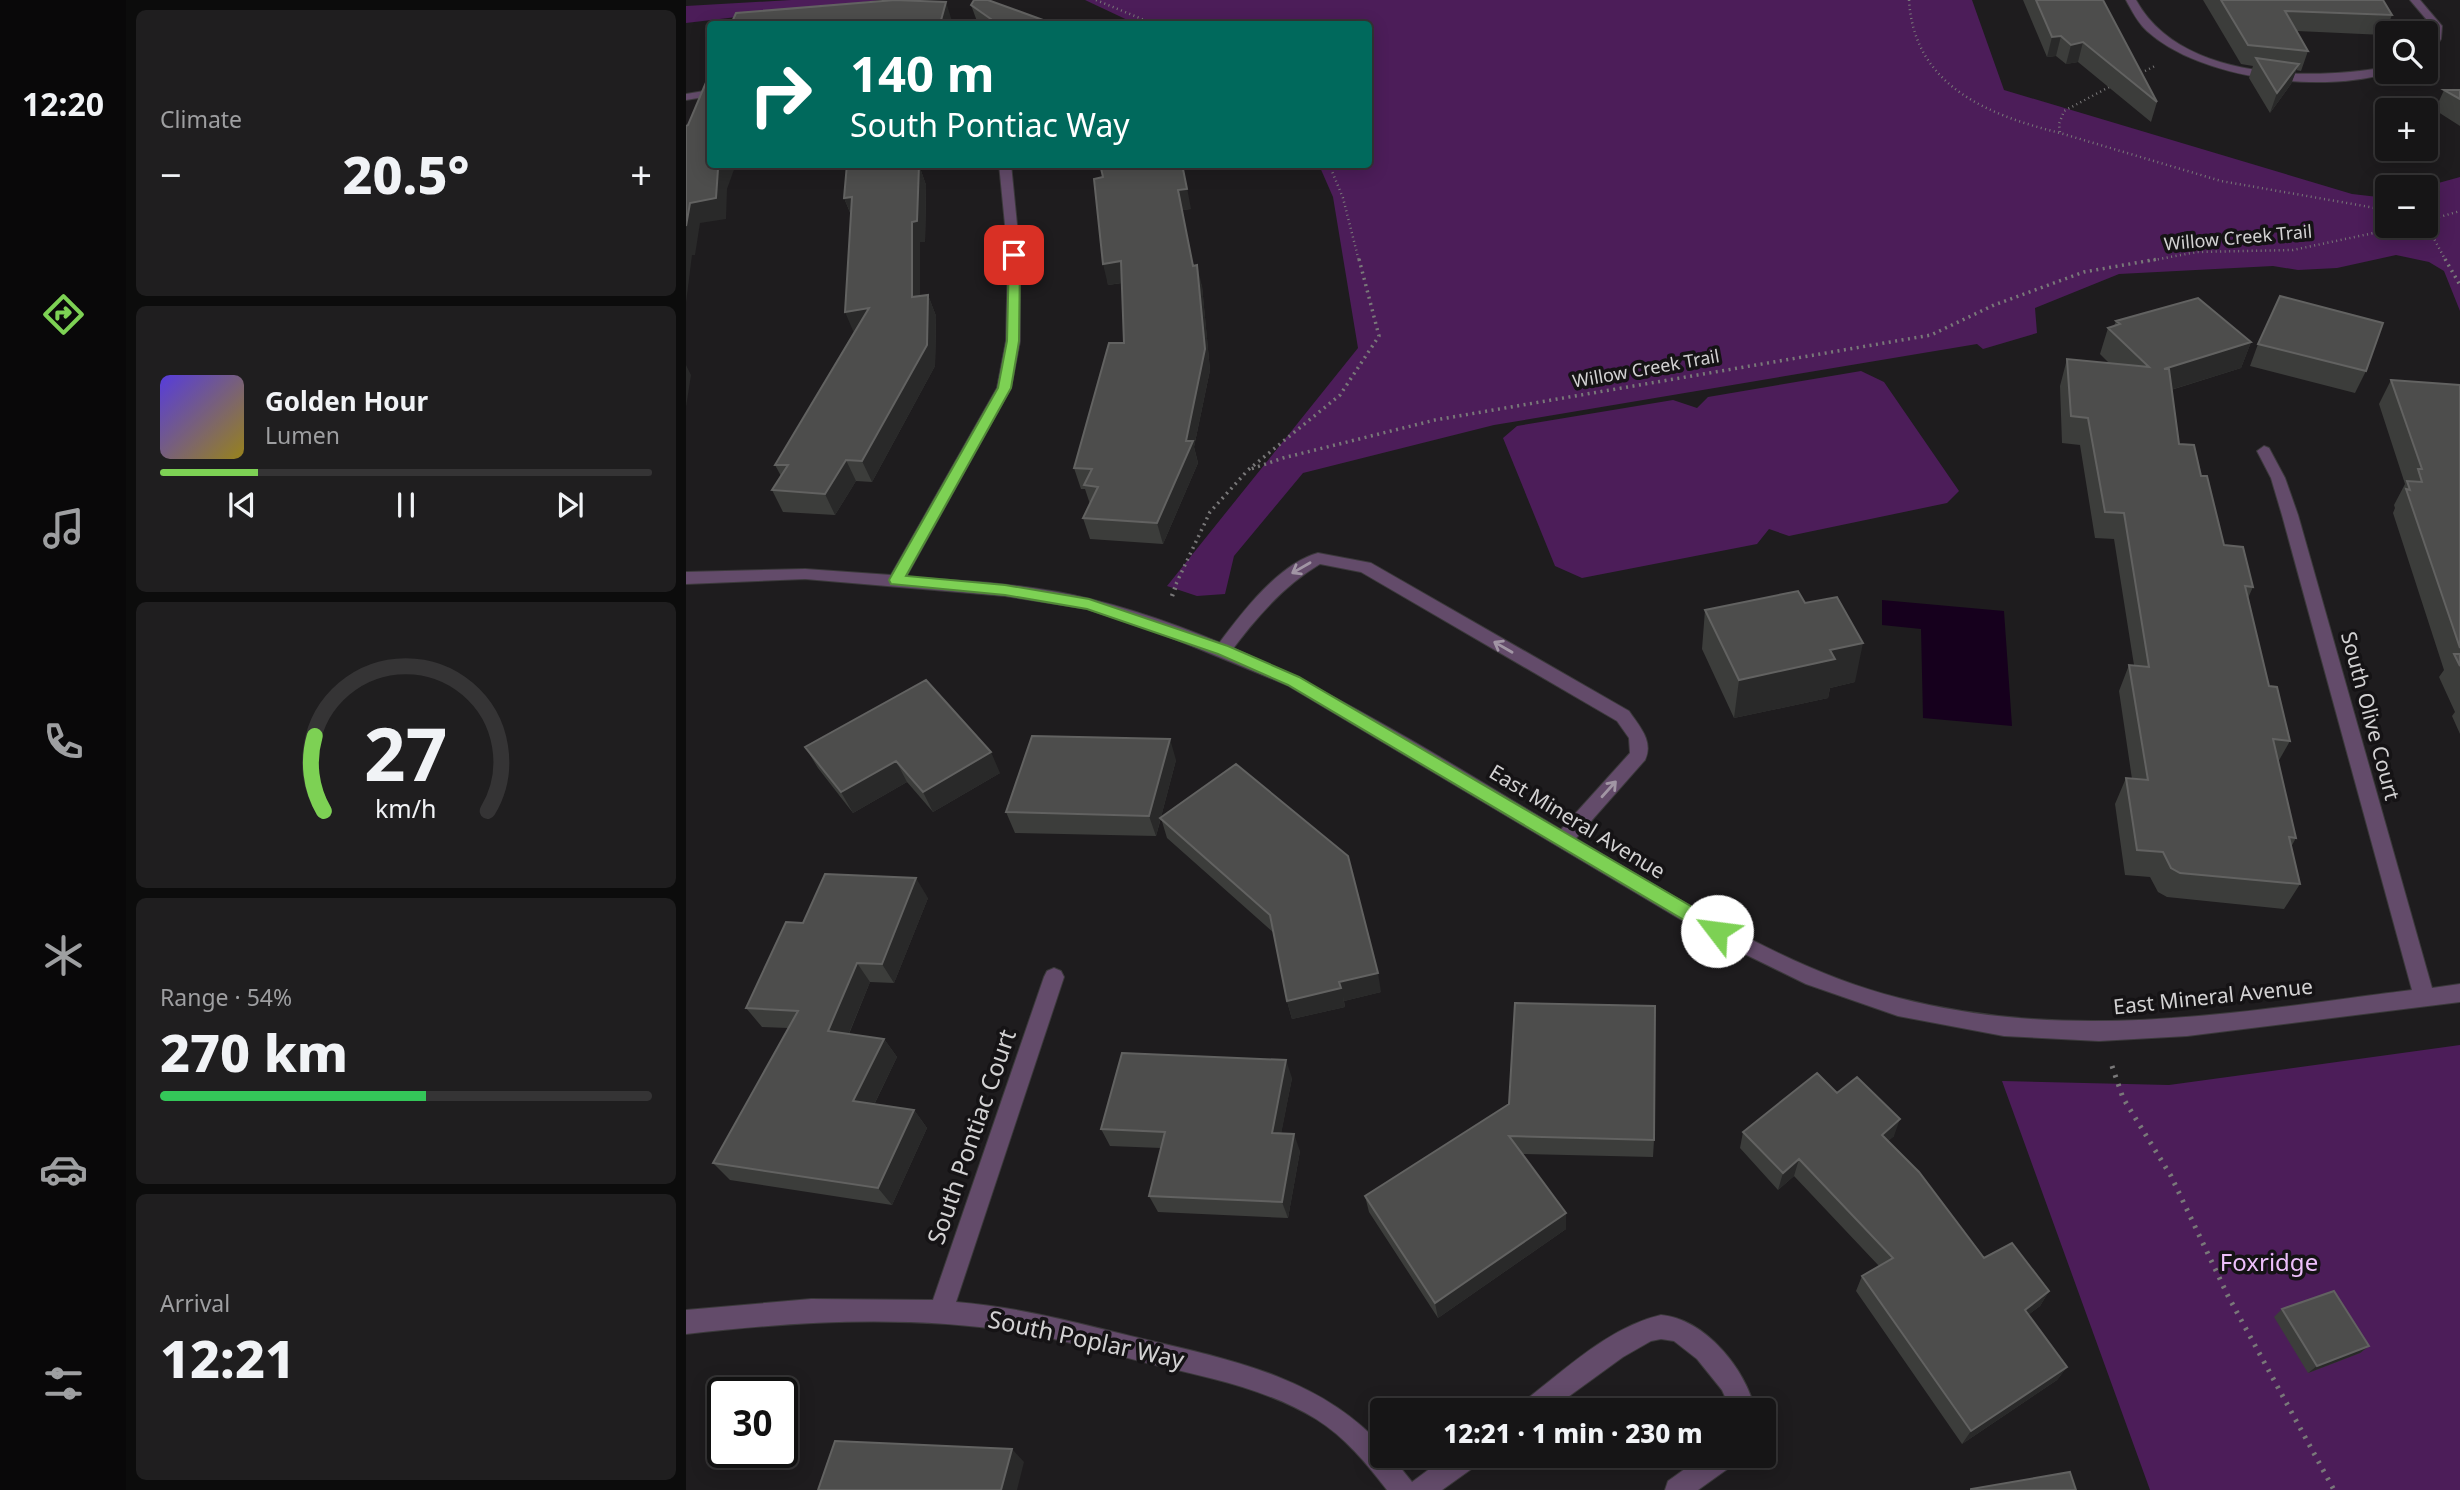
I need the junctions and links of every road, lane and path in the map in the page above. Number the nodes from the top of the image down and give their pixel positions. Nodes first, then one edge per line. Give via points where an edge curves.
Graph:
1 (1097, 0) edge
2 (1909, 0) edge
3 (2131, 0) edge
4 (2415, 0) edge
5 (1147, 21) edge
6 (2433, 21) edge
7 (2192, 54) junction
8 (2375, 72) edge
9 (2128, 79) edge
10 (2119, 83) edge
11 (707, 94) edge
12 (686, 97) edge
13 (2060, 133) junction
14 (1005, 168) edge
15 (1331, 168) edge
16 (2375, 208) edge
17 (2460, 211) edge
18 (2438, 218) edge
19 (2375, 233) edge
20 (2435, 238) edge
21 (2460, 285) edge
22 (2264, 451) dead end
23 (1248, 470) junction
24 (686, 578) edge
25 (897, 580) junction
26 (1171, 631) junction
27 (1223, 650) junction
28 (1563, 840) junction
29 (1054, 977) dead end
30 (2460, 993) edge
31 (2424, 996) junction
32 (2099, 1032) junction
33 (940, 1314) junction
34 (686, 1322) edge
35 (1548, 1398) edge
36 (1738, 1398) edge
37 (1451, 1468) edge
38 (1707, 1468) edge
39 (1403, 1490) edge
40 (1421, 1490) edge
41 (1677, 1490) edge
42 (2334, 1490) edge

1 - 5 path
2 - 13 path via 1912,29 1950,83 1985,110
3 - 7 street via 2151,30
4 - 6 street
7 - 8 street via 2282,75
7 - 9 path
10 - 13 path via 2064,111
11 - 12 street
13 - 16 path via 2226,182
14 - 25 street via 1014,255 1013,341 1004,388
15 - 23 path via 1343,198 1379,336 1340,395
17 - 18 path
19 - 23 path, Willow Creek Trail via 2293,250 2197,252 2084,272 1994,305 1931,335 1435,420
20 - 21 path
22 - 31 street, South Olive Court via 2290,515
23 - 26 path via 1224,490 1191,546 1171,599
24 - 25 street, East Mineral Avenue via 805,574
25 - 26 street, East Mineral Avenue via 1089,604
26 - 27 street, East Mineral Avenue
27 - 28 street, East Mineral Avenue via 1293,681
28 -> 27 street via 1639,755 1639,737 1623,716 1365,567 1318,558 1286,576 1256,605
28 - 32 street, East Mineral Avenue via 1717,931 1813,978 1898,1007 2004,1027
29 - 33 street, South Pontiac Court
30 - 31 street, East Mineral Avenue
31 - 32 street, East Mineral Avenue via 2187,1027
32 - 42 path via 2123,1098 2171,1176 2228,1296
33 - 34 street, South Poplar Way via 846,1308
33 - 39 street, South Poplar Way via 1020,1321 1264,1384 1324,1411 1367,1445
35 - 36 street via 1637,1335 1659,1327 1679,1330 1704,1349 1727,1375
37 - 40 street
38 - 41 street

